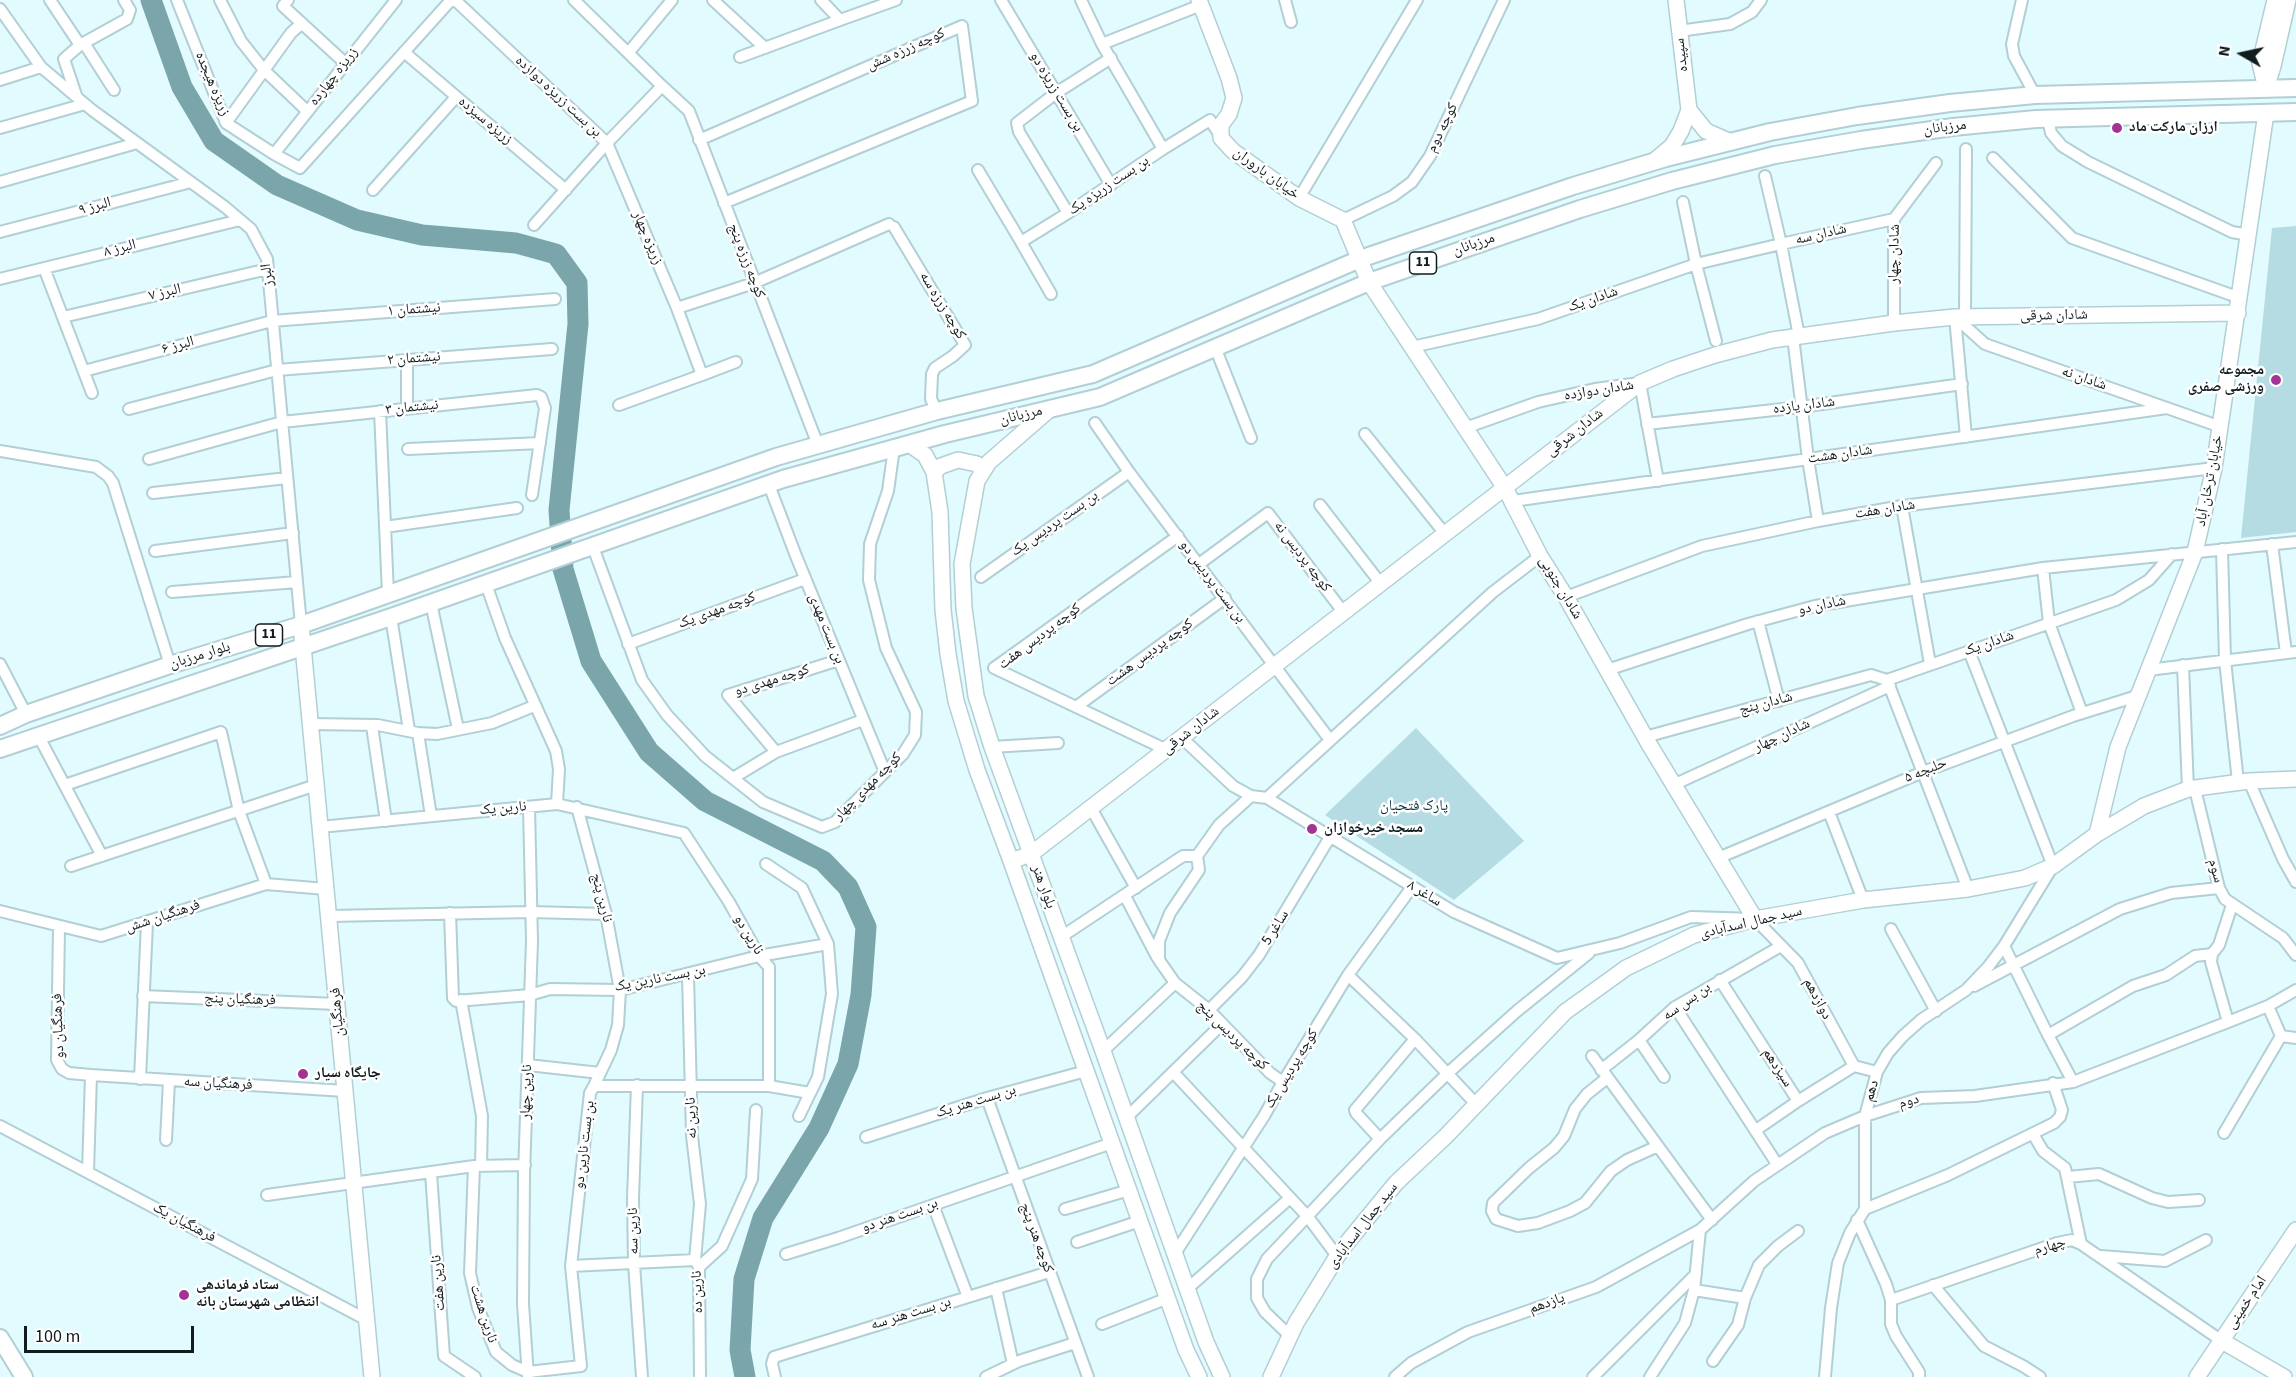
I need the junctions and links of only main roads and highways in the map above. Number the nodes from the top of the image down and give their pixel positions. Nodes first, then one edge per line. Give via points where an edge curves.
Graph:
1 (1676, 0) edge
2 (2275, 0) edge
3 (2288, 0) edge
4 (1200, 2) edge
5 (2296, 88) edge
6 (2266, 89) junction
7 (1689, 110) junction
8 (2296, 112) edge
9 (2266, 113) junction
10 (1731, 141) junction
11 (1653, 162) junction
12 (1360, 259) junction
13 (1369, 282) junction
14 (2239, 305) junction
15 (1045, 386) junction
16 (1050, 409) junction
17 (901, 446) junction
18 (983, 471) junction
19 (934, 472) junction
20 (1509, 495) junction
21 (538, 541) joint
22 (532, 568) joint
23 (301, 625) junction
24 (303, 647) junction
25 (0, 726) edge
26 (0, 749) edge
27 (2296, 779) edge
28 (2097, 834) junction
29 (1031, 854) junction
30 (1011, 861) junction
31 (1755, 920) junction
32 (2296, 1230) edge
33 (0, 1338) edge
34 (2222, 1341) junction
35 (1194, 1375) edge
36 (24, 1377) edge
37 (372, 1377) edge
38 (1222, 1377) edge
39 (1271, 1377) edge
40 (2197, 1377) edge
41 (2284, 1377) edge

1 - 7 main road, سپیده
2 - 6 main road via 2260,63
3 - 6 main road
4 - 12 main road, خیابان باروران via 1234,98 1221,125 1221,138 1233,152 1299,198 1343,220
5 - 6 main road, مرزبانان / 11
6 - 9 main road
6 - 10 main road, مرزبانان / 11 via 2035,95 1950,103 1857,116
7 - 10 main road via 1706,131
7 - 11 main road via 1672,146
8 - 9 main road, مرزبانان / 11
9 - 13 main road, مرزبانان / 11 via 2048,119 1942,128 1775,155 1580,209
9 - 14 main road, خیابان ترخان آباد
10 - 11 main road, مرزبانان / 11
11 - 12 main road, مرزبانان / 11
12 - 13 main road, شادان جنوبی
12 - 15 main road, مرزبانان / 11 via 1093,374
13 - 16 main road, مرزبانان / 11 via 1100,397
13 - 20 main road, شادان جنوبی
14 - 20 main road, شادان شرقی via 1894,323 1796,336 1715,355 1640,383
14 - 28 main road, خیابان ترخان آباد via 2214,468 2195,552 2118,747
15 - 16 main road
15 - 21 main road, مرزبانان / 11 via 937,411 776,457
16 - 17 main road, مرزبانان / 11
16 - 18 main road, بلوار هنر
17 - 19 main road, بلوار هنر via 925,455
17 - 22 main road, مرزبانان / 11 via 769,484
18 - 19 main road via 977,464 958,460
18 - 29 main road, بلوار هنر via 977,481 962,564 964,608 976,696
19 - 30 main road, بلوار هنر via 940,512 943,610 956,701
20 - 29 main road, شادان شرقی via 1445,534
20 - 31 main road, شادان جنوبی via 1540,556
21 - 23 main road, بلوار مرزبان / 11
22 - 24 main road, بلوار مرزبان / 11
23 - 24 main road, فرهنگیان
23 - 25 main road, بلوار مرزبان / 11 via 170,665
24 - 26 main road, بلوار مرزبان / 11
24 - 37 main road, فرهنگیان
27 - 28 main road, سید جمال اسدآبادی via 2192,789 2144,806
28 - 31 main road, سید جمال اسدآبادی via 2053,867 2025,878 1968,889 1863,900
29 - 30 main road, شادان شرقی
29 - 38 main road, بلوار هنر via 1174,1255
30 - 35 main road, بلوار هنر
31 - 39 main road, سید جمال اسدآبادی via 1694,935 1626,968 1565,1012 1396,1183 1337,1256
32 - 34 main road, امام خمینی
33 - 36 main road
34 - 40 main road, امام خمینی
34 - 41 main road

